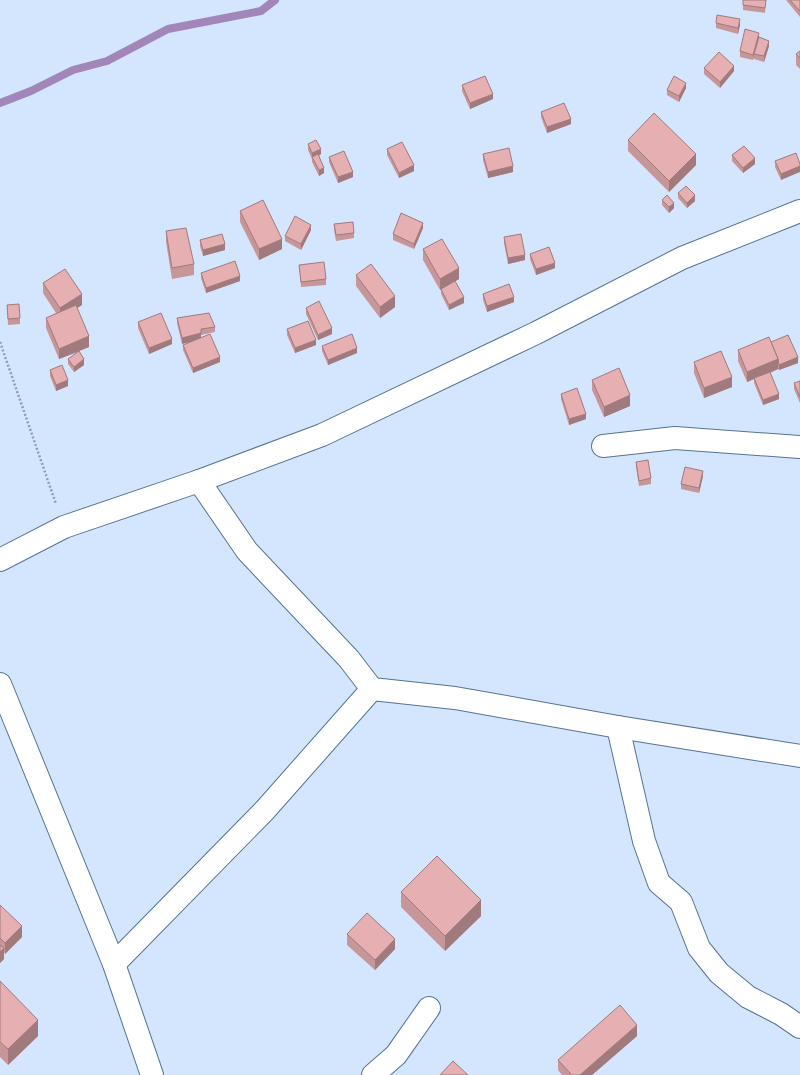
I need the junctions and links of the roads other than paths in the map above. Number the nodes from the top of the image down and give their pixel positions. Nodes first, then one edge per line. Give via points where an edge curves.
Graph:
1 (800, 211) edge
2 (603, 446) dead end
3 (800, 447) edge
4 (199, 481) junction
5 (0, 560) edge
6 (0, 684) edge
7 (372, 689) junction
8 (618, 727) junction
9 (800, 756) edge
10 (114, 964) junction
11 (429, 1008) dead end
12 (800, 1028) edge
13 (152, 1075) edge
14 (373, 1075) edge

1 - 4 street via 682,258 536,333 322,435
2 - 3 street via 675,438
4 - 5 street via 64,527
4 - 7 street via 247,551 349,659
6 - 10 street
7 - 8 street via 455,698
7 - 10 street via 265,810
8 - 9 street
8 - 12 street via 644,841 659,883 681,902 699,948 719,973 748,997 781,1014
10 - 13 street
11 - 14 street via 396,1055

